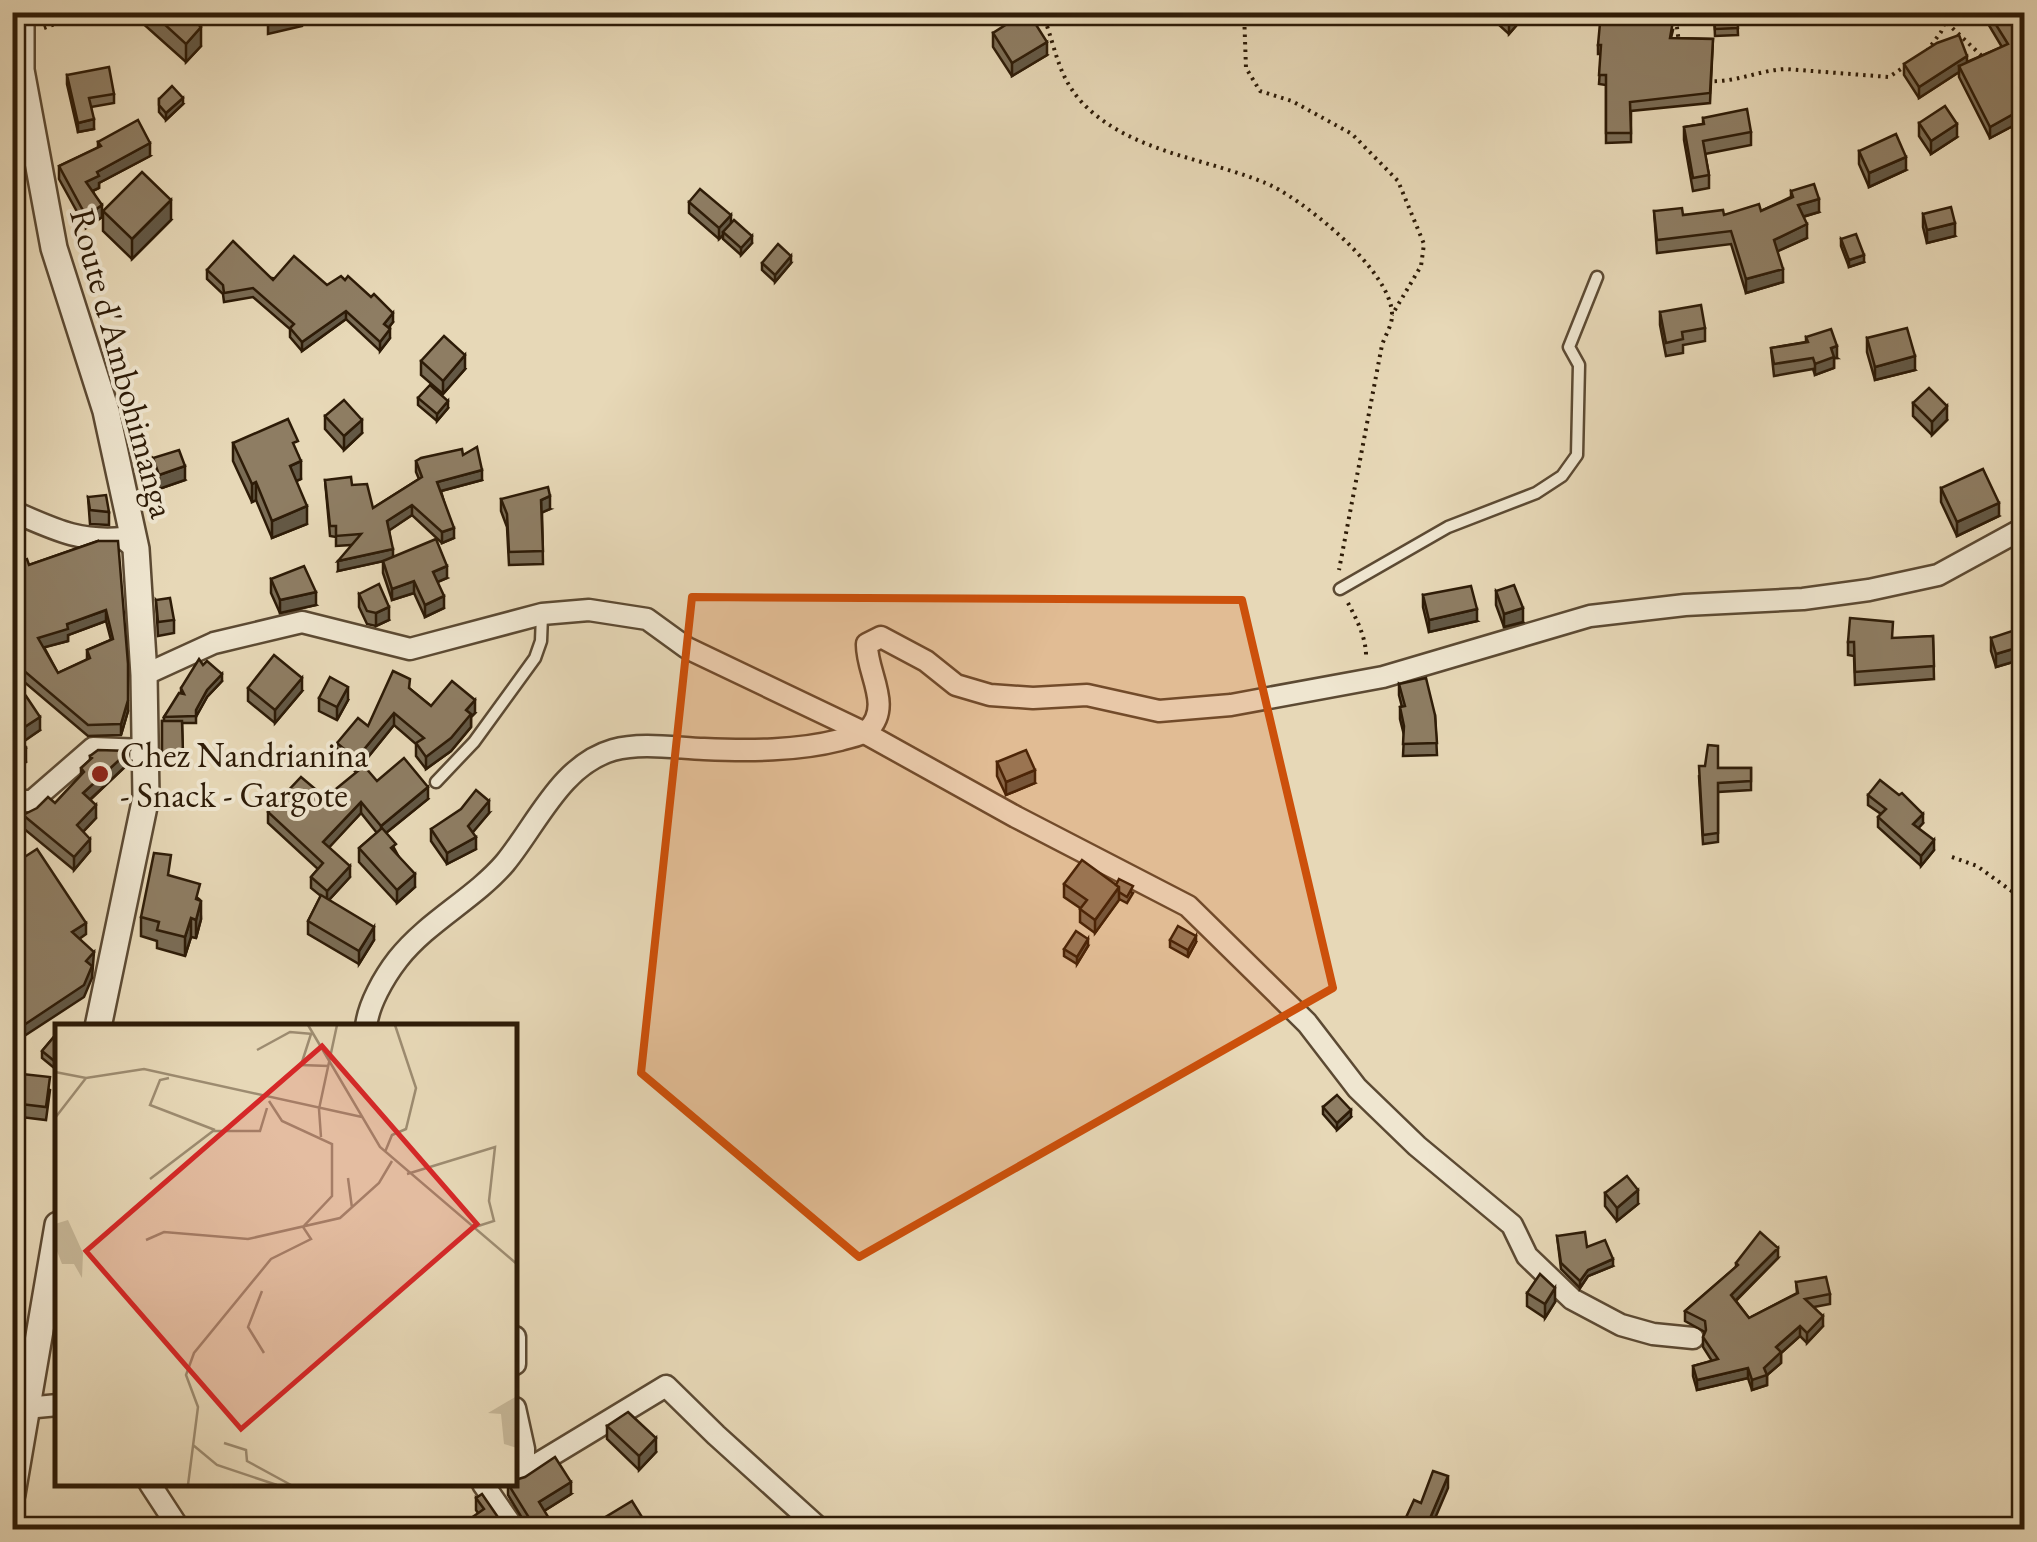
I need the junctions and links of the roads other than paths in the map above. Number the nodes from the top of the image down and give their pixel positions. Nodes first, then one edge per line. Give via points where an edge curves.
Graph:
1 (21, 24) edge
2 (1598, 277) dead end
3 (12, 510) edge
4 (2024, 528) edge
5 (136, 549) junction
6 (1340, 589) road end
7 (542, 614) junction
8 (144, 675) junction
9 (865, 733) junction
10 (144, 750) junction
11 (436, 782) dead end
12 (12, 801) edge
13 (103, 1023) edge
14 (367, 1024) edge
15 (55, 1254) edge
16 (1692, 1338) dead end
17 (39, 1411) edge
18 (518, 1421) edge
19 (518, 1458) edge
20 (518, 1475) edge
21 (152, 1487) edge
22 (505, 1487) edge
23 (12, 1494) edge
24 (180, 1530) edge
25 (515, 1530) edge
26 (821, 1530) edge

1 - 5 street, Route d'Ambohimanga via 20,70 54,248 106,411
2 - 6 lane via 1568,348 1578,364 1577,454 1562,476 1448,527
3 - 5 street via 70,536 123,538
4 - 9 street via 1938,575 1803,599 1590,616 1357,682 1231,705 1160,710 1087,695 990,695 956,685 881,637 867,644 879,694 877,718
5 - 8 street, Route d'Ambohimanga
7 - 8 street via 410,649 302,622 214,643
7 - 9 street via 589,610 647,620 687,648
7 - 11 lane via 535,658
8 - 10 street, Route d'Ambohimanga
9 - 14 street via 816,746 614,749 590,761 552,796 503,865 398,959
9 - 16 street via 1188,906 1307,1023 1357,1088 1512,1225 1527,1256 1572,1299 1621,1325
10 - 12 street via 93,748 32,801
10 - 13 street, Route d'Ambohimanga via 146,796
15 - 17 street
17 - 23 street
18 - 19 street via 524,1448
20 - 26 street via 666,1386
21 - 24 street
22 - 25 street

